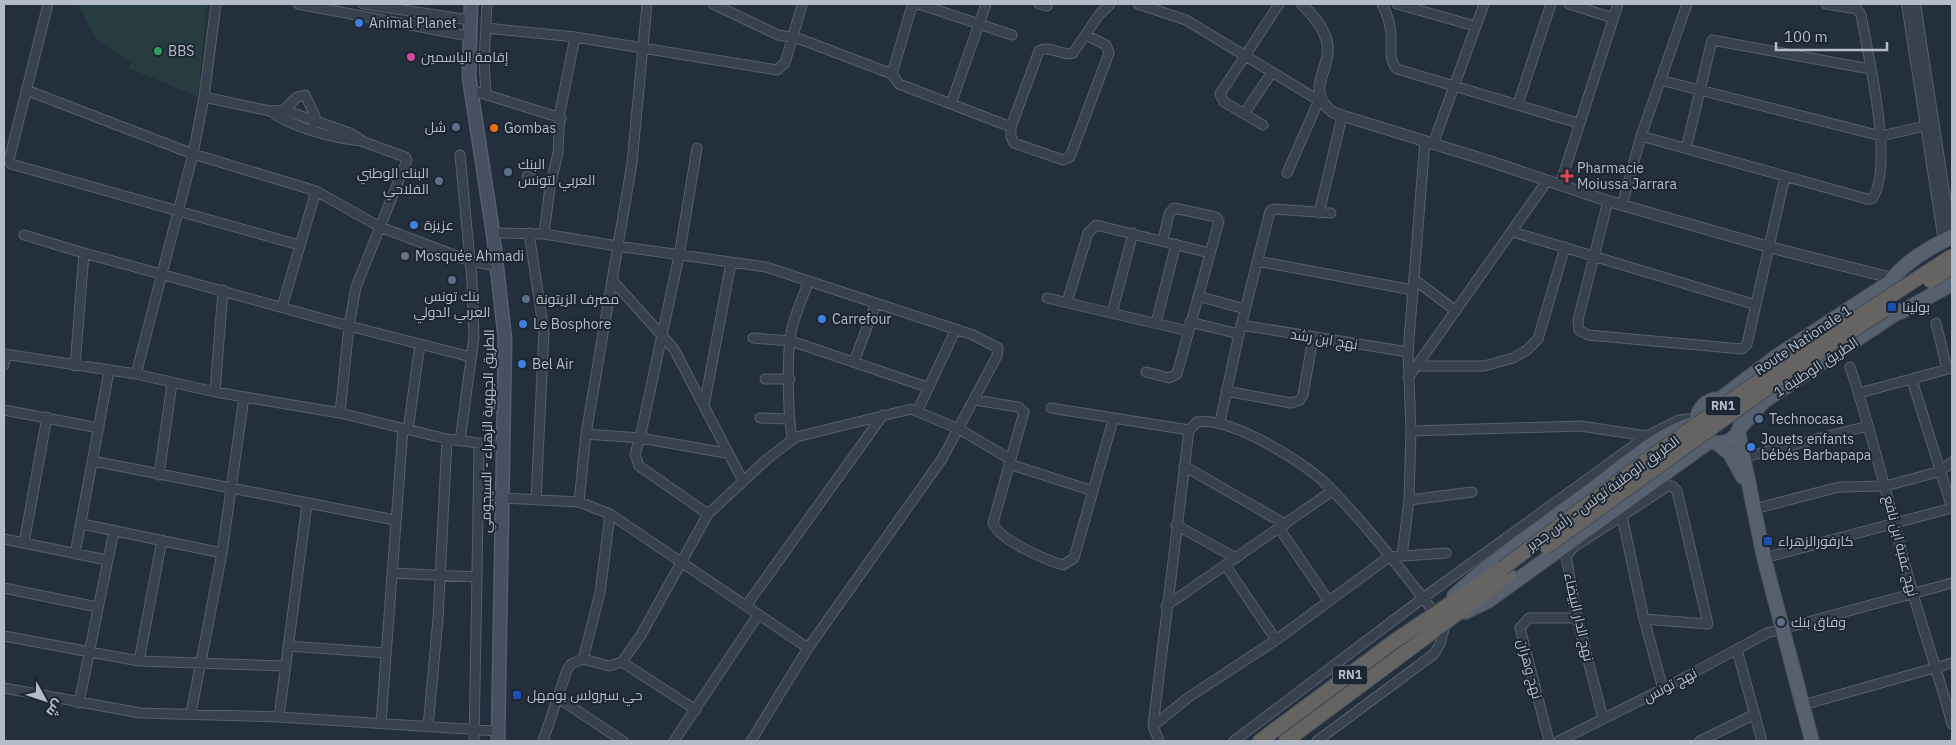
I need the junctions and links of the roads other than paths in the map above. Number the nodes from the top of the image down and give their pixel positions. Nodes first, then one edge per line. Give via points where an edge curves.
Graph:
1 (48, 4) edge
2 (216, 4) edge
3 (298, 4) edge
4 (363, 4) edge
5 (471, 4) edge
6 (487, 4) edge
7 (647, 4) edge
8 (713, 4) edge
9 (802, 4) edge
10 (986, 4) edge
11 (1110, 4) edge
12 (1138, 4) edge
13 (1279, 4) edge
14 (1302, 4) edge
15 (1382, 4) edge
16 (1397, 4) edge
17 (1484, 4) edge
18 (1551, 4) edge
19 (1569, 4) edge
20 (1618, 4) edge
21 (1687, 4) edge
22 (1826, 4) edge
23 (1907, 4) edge
24 (1915, 4) edge
25 (1613, 18) junction
26 (470, 20) junction
27 (980, 24) junction
28 (1475, 26) junction
29 (486, 28) junction
30 (1012, 35) dead end
31 (1086, 35) junction
32 (469, 36) junction
33 (575, 37) junction
34 (791, 37) junction
35 (643, 49) junction
36 (1244, 55) junction
37 (1870, 69) junction
38 (1272, 72) junction
39 (892, 74) junction
40 (1660, 80) junction
41 (1454, 86) junction
42 (1700, 89) junction
43 (26, 90) junction
44 (471, 90) junction
45 (486, 93) junction
46 (204, 96) junction
47 (1321, 101) junction
48 (951, 104) junction
49 (1518, 104) junction
50 (284, 110) junction
51 (270, 111) junction
52 (1244, 114) junction
53 (1342, 117) junction
54 (560, 118) junction
55 (1578, 123) junction
56 (314, 125) junction
57 (1264, 125) dead end
58 (1926, 126) junction
59 (1011, 127) junction
60 (1641, 136) junction
61 (1881, 136) junction
62 (1429, 143) junction
63 (698, 148) dead end
64 (1686, 149) junction
65 (193, 154) junction
66 (460, 155) dead end
67 (1287, 173) dead end
68 (527, 176) dead end
69 (1785, 176) junction
70 (1547, 181) junction
71 (1560, 185) junction
72 (550, 186) junction
73 (316, 191) junction
74 (1608, 201) junction
75 (1622, 205) junction
76 (177, 210) junction
77 (1319, 213) junction
78 (1332, 213) dead end
79 (1952, 226) edge
80 (380, 227) junction
81 (1513, 232) junction
82 (492, 233) junction
83 (529, 233) junction
84 (1133, 233) junction
85 (544, 234) junction
86 (24, 235) dead end
87 (1948, 239) edge
88 (1163, 240) junction
89 (1176, 244) junction
90 (299, 245) junction
91 (616, 246) junction
92 (1565, 247) junction
93 (1769, 247) junction
94 (84, 253) junction
95 (1210, 253) junction
96 (679, 256) junction
97 (1595, 256) junction
98 (1952, 256) edge
99 (470, 261) junction
100 (1257, 262) junction
101 (732, 263) junction
102 (496, 266) junction
103 (1952, 267) edge
104 (161, 273) junction
105 (612, 280) junction
106 (1414, 280) junction
107 (809, 281) junction
108 (1890, 281) junction
109 (1952, 284) edge
110 (223, 290) junction
111 (1413, 290) junction
112 (1198, 296) junction
113 (1048, 298) dead end
114 (1067, 302) junction
115 (876, 303) junction
116 (1756, 305) junction
117 (282, 306) junction
118 (1245, 309) junction
119 (1456, 311) junction
120 (1898, 312) junction
121 (1112, 313) junction
122 (1156, 323) junction
123 (1936, 323) dead end
124 (349, 326) junction
125 (1189, 326) junction
126 (956, 329) junction
127 (1240, 329) junction
128 (663, 335) junction
129 (753, 338) dead end
130 (1313, 338) junction
131 (791, 342) junction
132 (420, 344) junction
133 (1408, 352) junction
134 (5, 354) edge
135 (471, 357) junction
136 (854, 362) junction
137 (4, 365) edge
138 (75, 366) junction
139 (1417, 366) junction
140 (1850, 367) dead end
141 (1950, 369) edge
142 (109, 371) junction
143 (1146, 372) dead end
144 (136, 374) junction
145 (1408, 378) junction
146 (765, 379) dead end
147 (790, 379) junction
148 (1912, 380) junction
149 (172, 383) junction
150 (927, 387) junction
151 (1226, 391) junction
152 (215, 392) junction
153 (1859, 393) junction
154 (244, 397) junction
155 (1720, 398) junction
156 (975, 400) junction
157 (704, 406) junction
158 (1051, 408) dead end
159 (4, 410) edge
160 (918, 410) junction
161 (340, 413) junction
162 (883, 415) junction
163 (47, 418) junction
164 (760, 418) dead end
165 (789, 419) junction
166 (1113, 420) junction
167 (1697, 420) junction
168 (1220, 422) junction
169 (1868, 426) junction
170 (99, 428) junction
171 (959, 428) junction
172 (406, 429) junction
173 (1739, 429) junction
174 (1189, 430) junction
175 (1410, 431) junction
176 (586, 434) junction
177 (1647, 436) junction
178 (640, 438) junction
179 (447, 439) junction
180 (792, 439) junction
181 (460, 441) junction
182 (1714, 442) junction
183 (479, 444) junction
184 (502, 446) junction
185 (726, 453) junction
186 (1745, 457) junction
187 (93, 461) junction
188 (1010, 462) junction
189 (1952, 462) edge
190 (1184, 466) junction
191 (1941, 472) junction
192 (159, 475) junction
193 (743, 481) junction
194 (1886, 486) junction
195 (231, 489) junction
196 (1093, 491) junction
197 (1332, 491) junction
198 (1472, 492) dead end
199 (1751, 494) junction
200 (501, 498) junction
201 (536, 500) junction
202 (1410, 500) junction
203 (579, 502) junction
204 (307, 504) junction
205 (1952, 508) edge
206 (1754, 509) junction
207 (610, 514) junction
208 (708, 514) junction
209 (1622, 516) junction
210 (395, 520) junction
211 (82, 524) junction
212 (1176, 525) junction
213 (1896, 525) junction
214 (1282, 526) junction
215 (114, 530) junction
216 (4, 539) edge
217 (162, 540) junction
218 (24, 543) junction
219 (222, 553) junction
220 (75, 554) junction
221 (1446, 554) dead end
222 (1389, 556) junction
223 (1402, 556) junction
224 (1236, 558) junction
225 (1764, 558) junction
226 (107, 560) junction
227 (680, 561) junction
228 (1226, 566) junction
229 (1506, 571) junction
230 (392, 573) junction
231 (440, 575) junction
232 (477, 577) junction
233 (1952, 583) edge
234 (4, 588) edge
235 (1912, 593) junction
236 (1423, 598) junction
237 (1328, 600) junction
238 (746, 606) junction
239 (1166, 606) junction
240 (97, 607) junction
241 (758, 615) junction
242 (1443, 616) junction
243 (1577, 618) junction
244 (1644, 619) junction
245 (1782, 630) junction
246 (4, 636) edge
247 (1276, 640) junction
248 (288, 646) junction
249 (808, 648) junction
250 (1737, 650) junction
251 (386, 652) junction
252 (88, 653) junction
253 (583, 659) junction
254 (139, 660) junction
255 (622, 662) junction
256 (1952, 663) edge
257 (200, 664) junction
258 (285, 666) junction
259 (1937, 668) junction
260 (4, 688) edge
261 (1663, 689) junction
262 (558, 698) junction
263 (79, 703) junction
264 (1803, 705) junction
265 (696, 710) junction
266 (191, 713) junction
267 (1756, 714) junction
268 (279, 717) junction
269 (1603, 718) junction
270 (381, 723) junction
271 (1952, 724) edge
272 (1153, 726) junction
273 (428, 727) junction
274 (474, 731) junction
275 (497, 736) edge
276 (679, 740) edge
277 (474, 741) edge
278 (543, 741) edge
279 (623, 741) edge
280 (751, 741) edge
281 (1159, 741) edge
282 (1234, 741) edge
283 (1260, 741) edge
284 (1286, 741) edge
285 (1318, 741) edge
286 (1549, 741) edge
287 (1559, 741) edge
288 (1700, 741) edge
289 (1762, 741) edge
290 (1812, 741) edge

1 - 43 street
2 - 46 street
3 - 32 street
4 - 26 street
5 - 26 main road, الطريق الجهوية الزهراء - السيجومي
6 - 29 street
7 - 35 street
8 - 34 street via 771,32
9 - 34 street
10 - 27 street
11 - 31 street
12 - 36 street via 1186,20
13 - 36 street
14 - 47 street via 1318,22 1327,40 1328,52 1319,85
15 - 41 street via 1390,23 1394,66
16 - 28 street
17 - 28 street
18 - 49 street
19 - 25 street
20 - 25 street
21 - 40 street
22 - 37 street via 1860,11
23 - 58 street
24 - 79 street
25 - 55 street
26 - 32 main road, الطريق الجهوية الزهراء - السيجومي
27 - 30 street
27 - 39 street via 915,4
27 - 48 street
28 - 41 street
29 - 33 street
29 - 45 street
31 - 59 street via 1076,52 1070,55 1046,48 1039,51
31 - 59 street via 1106,45 1109,53 1070,157 1063,160 1016,144 1011,140
32 - 44 main road, الطريق الجهوية الزهراء - السيجومي
33 - 35 street
33 - 54 street
34 - 35 street via 785,63 777,70
34 - 39 street
35 - 91 street via 632,163
36 - 38 street
36 - 52 street via 1220,96
37 - 42 street via 1714,40 1710,43
37 - 61 street
38 - 47 street
38 - 52 street
39 - 48 street via 899,84
40 - 42 street
40 - 60 street
41 - 49 street
41 - 62 street
42 - 61 street
42 - 64 street
43 - 65 street
43 - 76 street via 9,160 11,164
44 - 45 street
44 - 82 main road, الطريق الجهوية الزهراء - السيجومي
45 - 54 street
46 - 51 street
46 - 65 street
47 - 53 street
47 - 67 street
48 - 59 street
49 - 55 street
50 - 51 street
50 - 56 street
50 - 56 street via 297,98 306,95 312,106
51 - 56 street via 281,119
52 - 57 street
53 - 62 street
53 - 77 street
54 - 72 street via 558,154
55 - 71 street
56 - 80 street via 350,133 407,160
58 - 61 street
58 - 87 street
60 - 64 street
60 - 75 street
61 - 69 street via 1882,167 1872,199
62 - 70 street
62 - 106 street
63 - 96 street
64 - 69 street
65 - 73 street
65 - 76 street
66 - 99 street
68 - 72 street
69 - 93 street
70 - 71 street
70 - 81 street
71 - 74 street
72 - 85 street
73 - 80 street
73 - 90 street
74 - 75 street
74 - 97 street
75 - 93 street
76 - 90 street
76 - 104 street
77 - 78 street
77 - 100 street via 1272,210
80 - 99 street
80 - 124 street via 356,287
81 - 92 street
81 - 119 street
82 - 83 street
82 - 102 main road, الطريق الجهوية الزهراء - السيجومي
83 - 85 street
83 - 201 street via 544,332
84 - 88 street
84 - 114 street via 1100,224 1090,229
84 - 121 street
85 - 91 street
86 - 94 street
87 - 108 main road, Route Nationale 1 via 1917,258
88 - 89 street
88 - 95 street via 1170,211 1174,208 1216,217 1219,223
89 - 95 street
89 - 122 street
90 - 117 street
91 - 96 street
91 - 105 street
92 - 97 street
92 - 139 street via 1538,339 1528,350 1484,366
93 - 108 street
93 - 116 street
94 - 104 street
94 - 138 street
95 - 112 street
96 - 101 street
96 - 128 street
97 - 116 street
97 - 116 street via 1578,320 1578,327 1585,334 1742,349 1747,344
98 - 229 highway, الطريق الوطنية تونس - رأس جدير / RN1, bridge via 1747,389 1645,461
99 - 102 street
99 - 135 street via 474,320
100 - 111 street
100 - 118 street
101 - 107 street via 779,270
101 - 157 street
102 - 184 main road, الطريق الجهوية الزهراء - السيجومي via 506,339
103 - 229 highway, الطريق الوطنية تونس - رأس جدير / RN1, bridge via 1788,373
104 - 110 street
104 - 144 street
105 - 128 street
105 - 176 street
106 - 111 street
106 - 119 street
107 - 115 street
107 - 131 street via 795,319
108 - 120 main road via 1884,292 1885,301 1890,309
108 - 155 main road, Route Nationale 1 / RN1
109 - 120 main road, الطريق الوطنية 1
110 - 117 street
110 - 152 street
111 - 133 street
112 - 118 street
112 - 125 street
113 - 114 street, نهج ابن رشد
114 - 121 street, نهج ابن رشد
115 - 126 street
115 - 136 street
117 - 124 street
118 - 127 street
119 - 139 street
120 - 173 main road, الطريق الوطنية 1 / RN1 via 1763,402
121 - 122 street, نهج ابن رشد
122 - 125 street, نهج ابن رشد
123 - 141 street
124 - 132 street
124 - 161 street
125 - 127 street, نهج ابن رشد
125 - 143 street via 1176,376
126 - 150 street
126 - 156 street via 991,343 998,350
127 - 130 street, نهج ابن رشد
127 - 151 street
128 - 157 street via 674,349
128 - 178 street
129 - 131 street
130 - 133 street, نهج ابن رشد
130 - 151 street via 1303,395 1298,402
131 - 136 street
131 - 147 street
132 - 135 street
132 - 172 street
133 - 145 street
134 - 137 street
134 - 138 street
135 - 181 street
136 - 150 street
138 - 142 street
139 - 145 street
140 - 153 street, نهج عقبة ابن نافع
141 - 148 street
142 - 144 street
142 - 170 street
144 - 149 street
145 - 175 street
146 - 147 street
147 - 165 street
148 - 153 street
148 - 191 street
149 - 152 street
149 - 192 street
150 - 160 street
151 - 168 street
152 - 154 street
153 - 169 street, نهج عقبة ابن نافع
154 - 161 street
154 - 195 street
155 - 167 main road, RN1 via 1705,404
155 - 173 main road, RN1 via 1734,405 1739,412
156 - 171 street
156 - 188 street via 1022,409
157 - 185 street
158 - 166 street
159 - 163 street
160 - 162 street
160 - 171 street
161 - 172 street
162 - 180 street
162 - 238 street
163 - 170 street
163 - 218 street
164 - 165 street
165 - 180 street
166 - 174 street
166 - 196 street
167 - 177 street via 1679,420
167 - 182 main road, RN1 via 1701,434
167 - 242 main road via 1644,452 1481,570
168 - 174 street via 1197,422
168 - 197 street via 1270,446 1308,470
169 - 186 street
169 - 194 street, نهج عقبة ابن نافع
170 - 187 street
171 - 188 street
171 - 249 street via 924,486
172 - 179 street
172 - 210 street
173 - 182 main road, الطريق الوطنية 1 / RN1 via 1730,440
173 - 186 main road
174 - 190 street
175 - 177 street via 1580,426
175 - 202 street
176 - 178 street
176 - 203 street
177 - 236 street
178 - 185 street
178 - 208 street via 635,454 639,466
179 - 181 street
179 - 231 street
180 - 193 street
181 - 183 street
182 - 199 main road via 1736,462
182 - 242 main road, الطريق الوطنية 1 via 1488,602
183 - 184 street
183 - 232 street
184 - 200 main road, الطريق الجهوية الزهراء - السيجومي
185 - 193 street
186 - 199 main road
187 - 192 street
187 - 211 street
188 - 196 street
188 - 196 street via 994,528 1002,536 1056,563 1066,564 1074,558
189 - 191 street
190 - 212 street
190 - 214 street
191 - 194 street
191 - 205 street
192 - 195 street
193 - 208 street
194 - 206 street via 1839,487
194 - 213 street, نهج عقبة ابن نافع
195 - 204 street
195 - 219 street
197 - 214 street
197 - 222 street
198 - 202 street
199 - 206 main road
200 - 201 street
200 - 275 main road, الطريق الجهوية الزهراء - السيجومي
201 - 203 street
202 - 223 street
203 - 207 street
204 - 210 street
204 - 248 street
205 - 213 street
206 - 225 main road
207 - 227 street
207 - 253 street via 600,593
208 - 227 street
209 - 243 street, نهج الدار البيضاء via 1574,547 1566,556
209 - 244 street
209 - 244 street, نهج الدار البيضاء via 1668,486 1674,487 1708,624
210 - 230 street
211 - 215 street
211 - 220 street
212 - 224 street
212 - 239 street
213 - 225 street
213 - 235 street, نهج عقبة ابن نافع
214 - 224 street
214 - 237 street
215 - 217 street
215 - 226 street
216 - 218 street
217 - 219 street
217 - 254 street
218 - 220 street
219 - 257 street
220 - 226 street
221 - 223 street
222 - 223 street
222 - 236 street
222 - 237 street
224 - 228 street
225 - 245 main road
226 - 240 street
227 - 238 street
227 - 255 street via 641,635
228 - 239 street
228 - 247 street
229 - 242 highway, الطريق الوطنية تونس - رأس جدير / RN1
230 - 231 street
230 - 251 street
231 - 232 street
231 - 273 street
232 - 274 street
233 - 235 street, نهج تونس
234 - 240 street
235 - 245 street, نهج تونس
235 - 259 street, نهج عقبة ابن نافع
236 - 242 street
236 - 282 street
237 - 247 street
238 - 241 street
239 - 272 street
240 - 252 street
241 - 249 street
241 - 265 street
242 - 283 highway, الطريق الوطنية تونس - رأس جدير / RN1
242 - 284 highway, الطريق الوطنية تونس - رأس جدير / RN1
242 - 285 street via 1440,644 1434,654
243 - 269 street, نهج الدار البيضاء
243 - 286 street, نهج وهران via 1529,618 1520,628
244 - 261 street
245 - 250 street, نهج تونس via 1767,633
245 - 264 main road
246 - 252 street
247 - 272 street via 1190,696
248 - 251 street
248 - 258 street
249 - 280 street
250 - 261 street, نهج تونس
250 - 267 street
251 - 270 street
252 - 254 street
252 - 263 street
253 - 255 street via 608,666
253 - 262 street via 569,666
254 - 257 street
255 - 265 street
256 - 259 street
257 - 258 street
257 - 266 street
258 - 268 street
259 - 264 street
259 - 271 street, نهج عقبة ابن نافع
260 - 263 street
261 - 269 street, نهج تونس
262 - 278 street
262 - 279 street
263 - 266 street via 140,713
264 - 290 main road
265 - 276 street
266 - 268 street
267 - 288 street
267 - 289 street
268 - 270 street
269 - 287 street, نهج تونس
270 - 273 street
272 - 281 street
273 - 274 street
274 - 275 street
274 - 277 street

